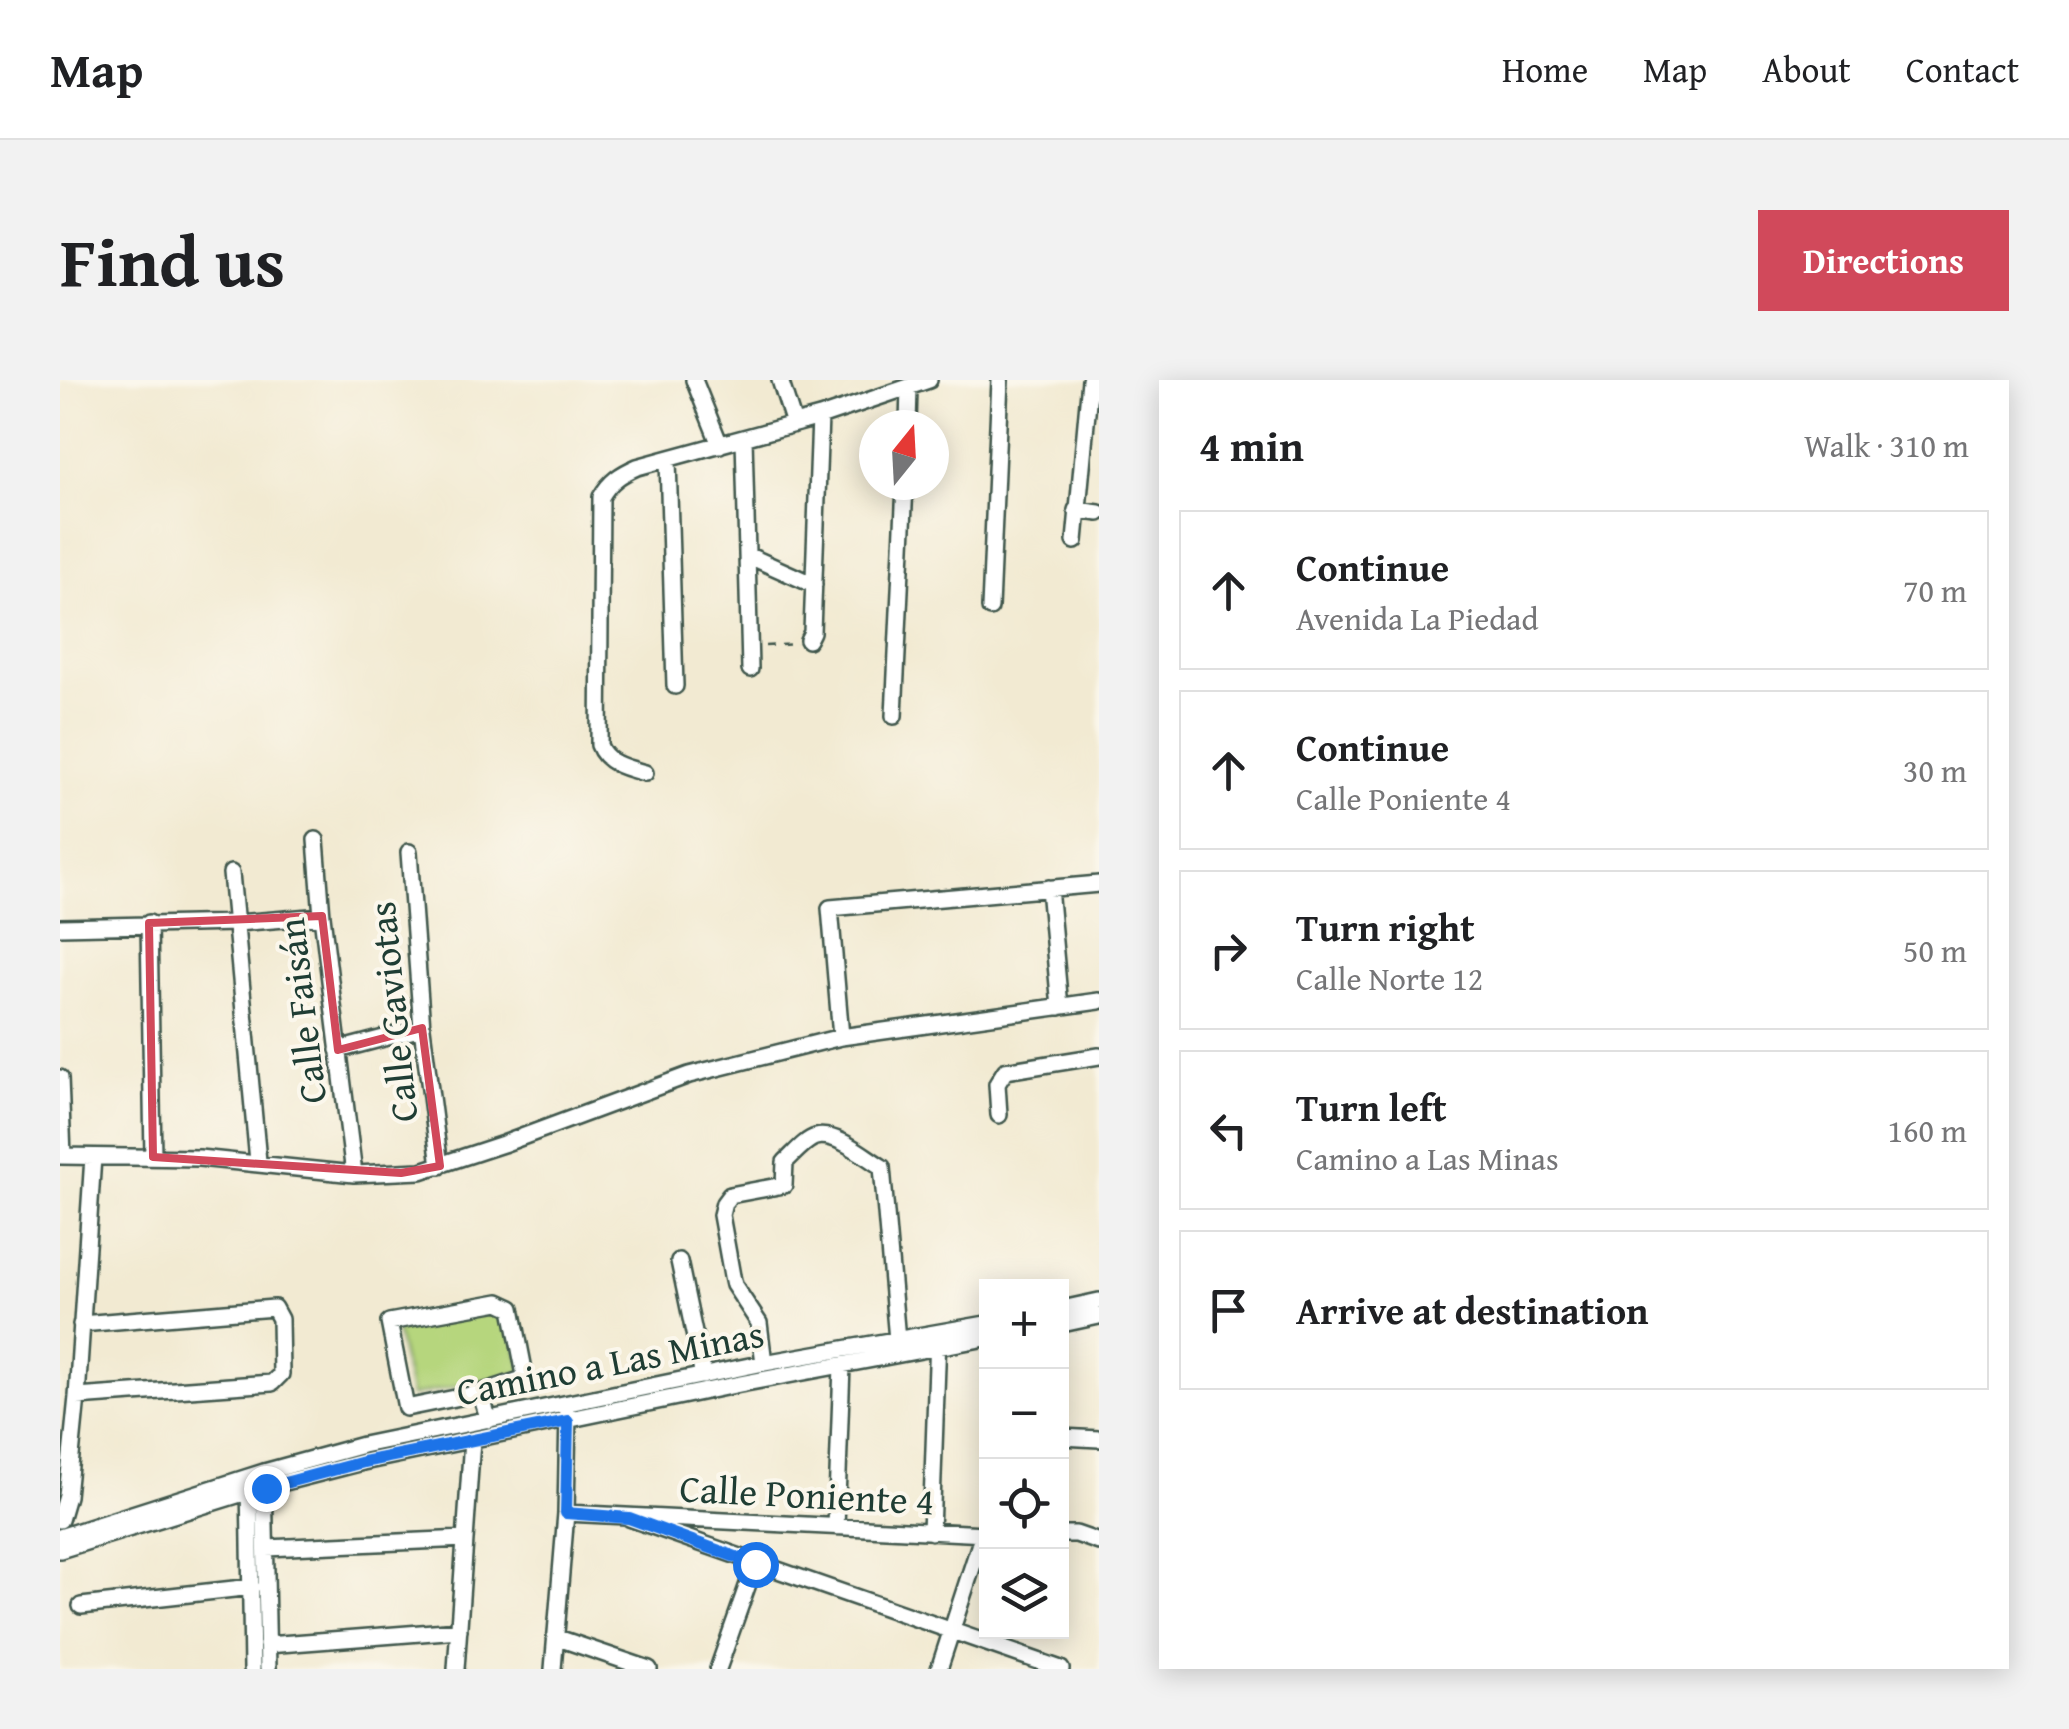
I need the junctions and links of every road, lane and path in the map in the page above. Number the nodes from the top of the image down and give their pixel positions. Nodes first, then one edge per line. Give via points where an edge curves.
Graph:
1 (694, 380) edge
2 (780, 380) edge
3 (929, 380) edge
4 (1000, 380) edge
5 (1090, 380) edge
6 (896, 387) edge
7 (820, 417) junction
8 (794, 424) junction
9 (744, 438) junction
10 (720, 445) junction
11 (668, 460) junction
12 (904, 500) edge
13 (1076, 510) junction
14 (1099, 513) edge
15 (1074, 541) dead end
16 (747, 555) junction
17 (814, 585) junction
18 (990, 608) dead end
19 (808, 640) joint
20 (748, 646) junction
21 (750, 669) dead end
22 (675, 686) dead end
23 (894, 716) dead end
24 (645, 772) dead end
25 (316, 840) dead end
26 (409, 852) dead end
27 (231, 872) dead end
28 (1099, 884) edge
29 (1049, 888) junction
30 (322, 916) junction
31 (149, 923) junction
32 (237, 923) junction
33 (60, 926) edge
34 (1099, 1001) edge
35 (1060, 1006) junction
36 (422, 1028) junction
37 (841, 1036) junction
38 (338, 1050) junction
39 (1099, 1056) edge
40 (60, 1078) edge
41 (999, 1114) dead end
42 (62, 1156) edge
43 (93, 1157) junction
44 (153, 1157) junction
45 (258, 1161) junction
46 (440, 1166) junction
47 (354, 1174) junction
48 (680, 1261) dead end
49 (1099, 1300) edge
50 (1069, 1307) edge
51 (1099, 1316) edge
52 (1069, 1322) edge
53 (81, 1324) junction
54 (979, 1326) edge
55 (979, 1338) edge
56 (897, 1340) junction
57 (938, 1340) junction
58 (764, 1363) junction
59 (842, 1366) junction
60 (703, 1376) junction
61 (480, 1392) junction
62 (76, 1397) junction
63 (568, 1403) junction
64 (489, 1420) junction
65 (568, 1421) junction
66 (1069, 1437) edge
67 (1099, 1439) edge
68 (472, 1440) junction
69 (257, 1482) junction
70 (66, 1496) junction
71 (566, 1513) junction
72 (629, 1518) junction
73 (60, 1520) edge
74 (836, 1527) junction
75 (932, 1532) junction
76 (86, 1534) junction
77 (979, 1534) edge
78 (1069, 1534) edge
79 (60, 1537) edge
80 (1099, 1538) edge
81 (466, 1539) junction
82 (267, 1548) junction
83 (980, 1549) edge
84 (60, 1550) edge
85 (755, 1564) junction
86 (252, 1586) junction
87 (82, 1606) dead end
88 (459, 1630) junction
89 (952, 1632) junction
90 (556, 1637) junction
91 (267, 1645) junction
92 (252, 1669) edge
93 (268, 1669) edge
94 (456, 1669) edge
95 (553, 1669) edge
96 (649, 1669) edge
97 (718, 1669) edge
98 (940, 1669) edge
99 (1061, 1669) edge

1 - 10 street
2 - 8 street
3 - 6 street
4 - 18 street
5 - 13 street
6 - 7 street
7 - 8 street
7 - 17 street
8 - 9 street
9 - 10 street
9 - 16 street
10 - 11 street
11 - 22 street
11 - 24 street via 620,474 601,498 599,745 614,762
12 - 23 street
13 - 14 street
13 - 15 street
16 - 17 street
16 - 20 street
17 - 19 street
19 - 20 path
20 - 21 street
25 - 30 street, Calle Faisán
26 - 36 street, Calle Gaviotas
27 - 32 street
28 - 29 street
29 - 35 street
29 - 37 street via 830,908
30 - 32 street
30 - 38 street, Calle Faisán
31 - 32 street
31 - 33 street
31 - 44 street
32 - 45 street
34 - 35 street
35 - 37 street
36 - 38 street
36 - 46 street, Calle Gaviotas
37 - 46 street via 689,1075
38 - 47 street, Calle Faisán
39 - 41 street via 1004,1071 996,1084
40 - 42 street
42 - 43 street
43 - 44 street
43 - 53 street
44 - 45 street
45 - 47 street
46 - 47 street
48 - 60 street
49 - 50 street
51 - 52 street
53 - 62 street
53 - 62 street via 274,1308 281,1374 272,1383
54 - 57 street, Camino a Las Minas
55 - 57 street, Camino a Las Minas
56 - 57 street, Camino a Las Minas
56 - 58 street, Camino a Las Minas
56 - 58 street via 882,1167 833,1138 812,1138 784,1162 784,1185 730,1195 724,1203 732,1276 759,1323
57 - 59 street, Camino a Las Minas
57 - 75 street
58 - 60 street, Camino a Las Minas
59 - 65 street, Camino a Las Minas
59 - 74 street
60 - 63 street, Camino a Las Minas
61 - 61 street via 406,1408 388,1322 507,1303 525,1374
61 - 64 street
62 - 70 street
63 - 64 street, Camino a Las Minas
63 - 65 street
64 - 69 street, Camino a Las Minas via 364,1445
65 - 68 street, Camino a Las Minas
65 - 71 street
66 - 67 street
68 - 69 street, Camino a Las Minas
68 - 81 street
69 - 76 street
69 - 82 street
69 - 86 street
70 - 73 street
70 - 76 street
71 - 72 street, Calle Poniente 4
71 - 90 street
72 - 74 street, Calle Poniente 4
72 - 85 street
74 - 75 street, Calle Poniente 4
75 - 77 street, Calle Poniente 4
76 - 79 street
76 - 84 street
78 - 80 street
81 - 82 street
81 - 88 street
82 - 91 street
83 - 89 street
85 - 89 street
85 - 97 street
86 - 87 street
86 - 92 street
88 - 91 street
88 - 94 street
89 - 98 street
89 - 99 street
90 - 95 street
90 - 96 street
91 - 93 street

